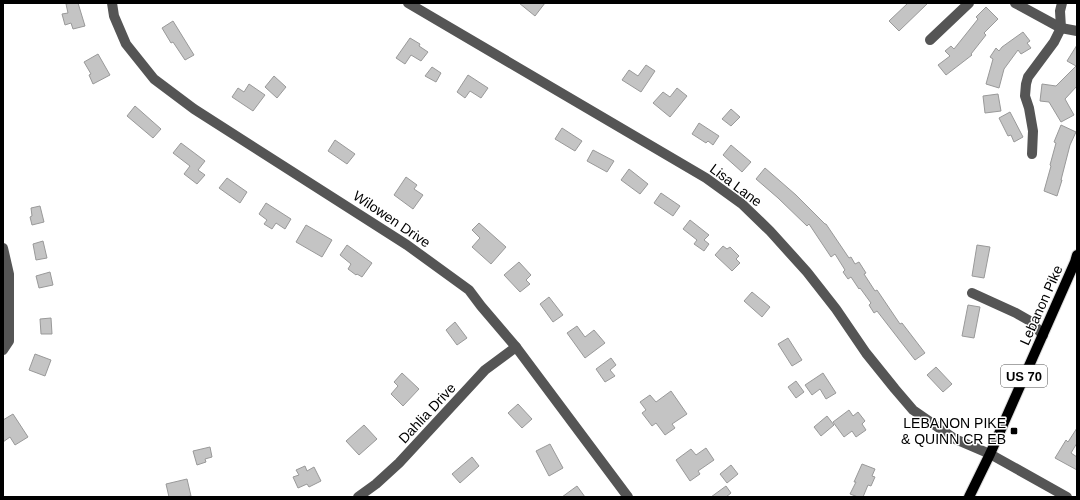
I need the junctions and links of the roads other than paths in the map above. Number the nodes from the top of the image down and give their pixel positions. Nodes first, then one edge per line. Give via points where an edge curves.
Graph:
1 (112, 3) edge
2 (408, 3) edge
3 (969, 3) edge
4 (1015, 3) edge
5 (1062, 3) edge
6 (1061, 28) junction
7 (1077, 31) edge
8 (930, 40) dead end
9 (1032, 154) dead end
10 (3, 248) edge
11 (1076, 260) edge
12 (972, 293) dead end
13 (1043, 335) junction
14 (516, 347) junction
15 (3, 350) edge
16 (990, 454) junction
17 (358, 497) edge
18 (628, 497) edge
19 (969, 497) edge
20 (1067, 497) edge

1 - 14 street, Wilowen Drive via 114,16 126,44 154,79 194,109 407,245 469,290
2 - 16 street, Lisa Lane via 706,178 742,204 807,272 866,353 913,410 955,439
3 - 8 street
4 - 6 street
5 - 6 street
6 - 7 street
6 - 9 street via 1054,42 1028,77 1026,84 1025,96 1033,131
10 - 15 street via 9,274 8,342
11 - 13 main road, Lebanon Pike / US 70
12 - 13 street via 1030,320
13 - 16 main road, Lebanon Pike / US 70
14 - 17 street, Dahlia Drive via 486,370 399,464
14 - 18 street, Wilowen Drive
16 - 19 main road, Lebanon Pike / US 70
16 - 20 street, Lisa Lane

